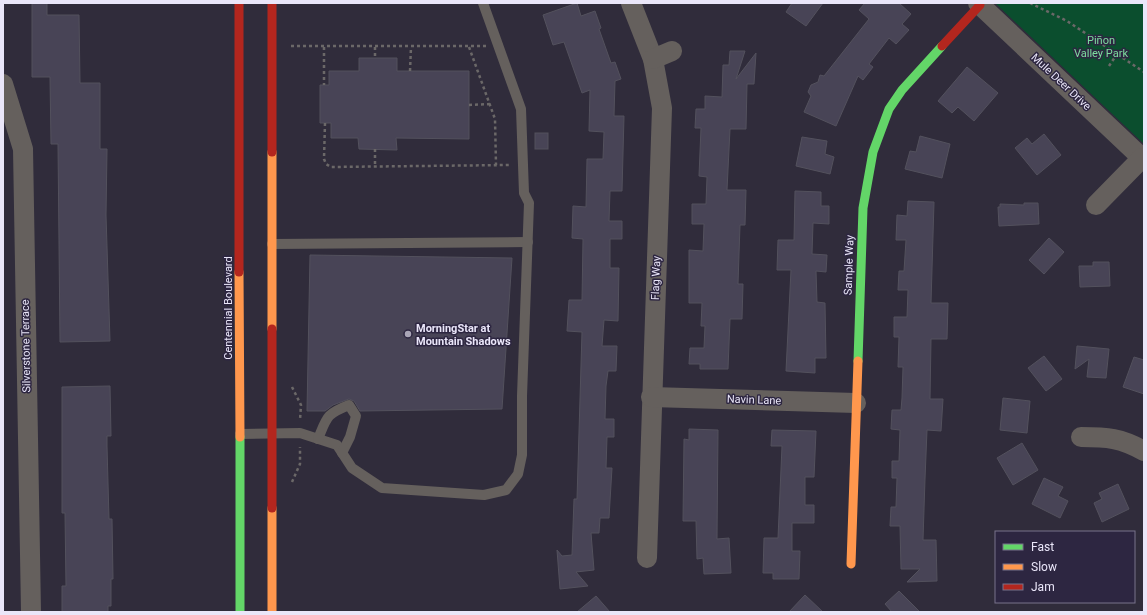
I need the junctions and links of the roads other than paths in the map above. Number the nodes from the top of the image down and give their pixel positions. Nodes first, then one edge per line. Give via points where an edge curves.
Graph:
1 (239, 3) edge
2 (272, 3) edge
3 (483, 3) edge
4 (631, 3) edge
5 (979, 4) edge
6 (672, 51) dead end
7 (653, 59) junction
8 (3, 84) edge
9 (1143, 159) edge
10 (1096, 205) dead end
11 (528, 242) junction
12 (272, 244) junction
13 (652, 397) junction
14 (856, 404) junction
15 (272, 433) junction
16 (240, 434) junction
17 (1081, 437) dead end
18 (318, 439) junction
19 (1144, 451) edge
20 (342, 453) junction
21 (647, 558) dead end
22 (851, 564) dead end
23 (31, 612) edge
24 (240, 612) edge
25 (272, 612) edge

1 - 16 main road, Centennial Boulevard
2 - 12 main road
3 - 11 lane via 521,109 524,193 529,203
4 - 7 street, Flag Way
5 - 9 street, Mule Deer Drive
5 - 14 main road, Sample Way via 902,90 889,109 873,152 863,208
6 - 7 street
7 - 13 street, Flag Way via 662,108
8 - 23 street, Silverstone Terrace via 23,149
9 - 10 street
11 - 12 lane
11 - 20 lane via 522,455 518,474 506,490 484,495 382,488 352,468
12 - 15 main road
13 - 14 street, Navin Lane
13 - 21 street, Flag Way
14 - 22 main road, Sample Way
15 - 16 lane
15 - 18 lane via 300,433
15 - 25 main road
16 - 24 main road, Centennial Boulevard
17 - 19 street via 1112,437 1131,443
18 - 20 lane via 337,445
18 - 20 lane via 326,418 334,411 349,405 356,416

